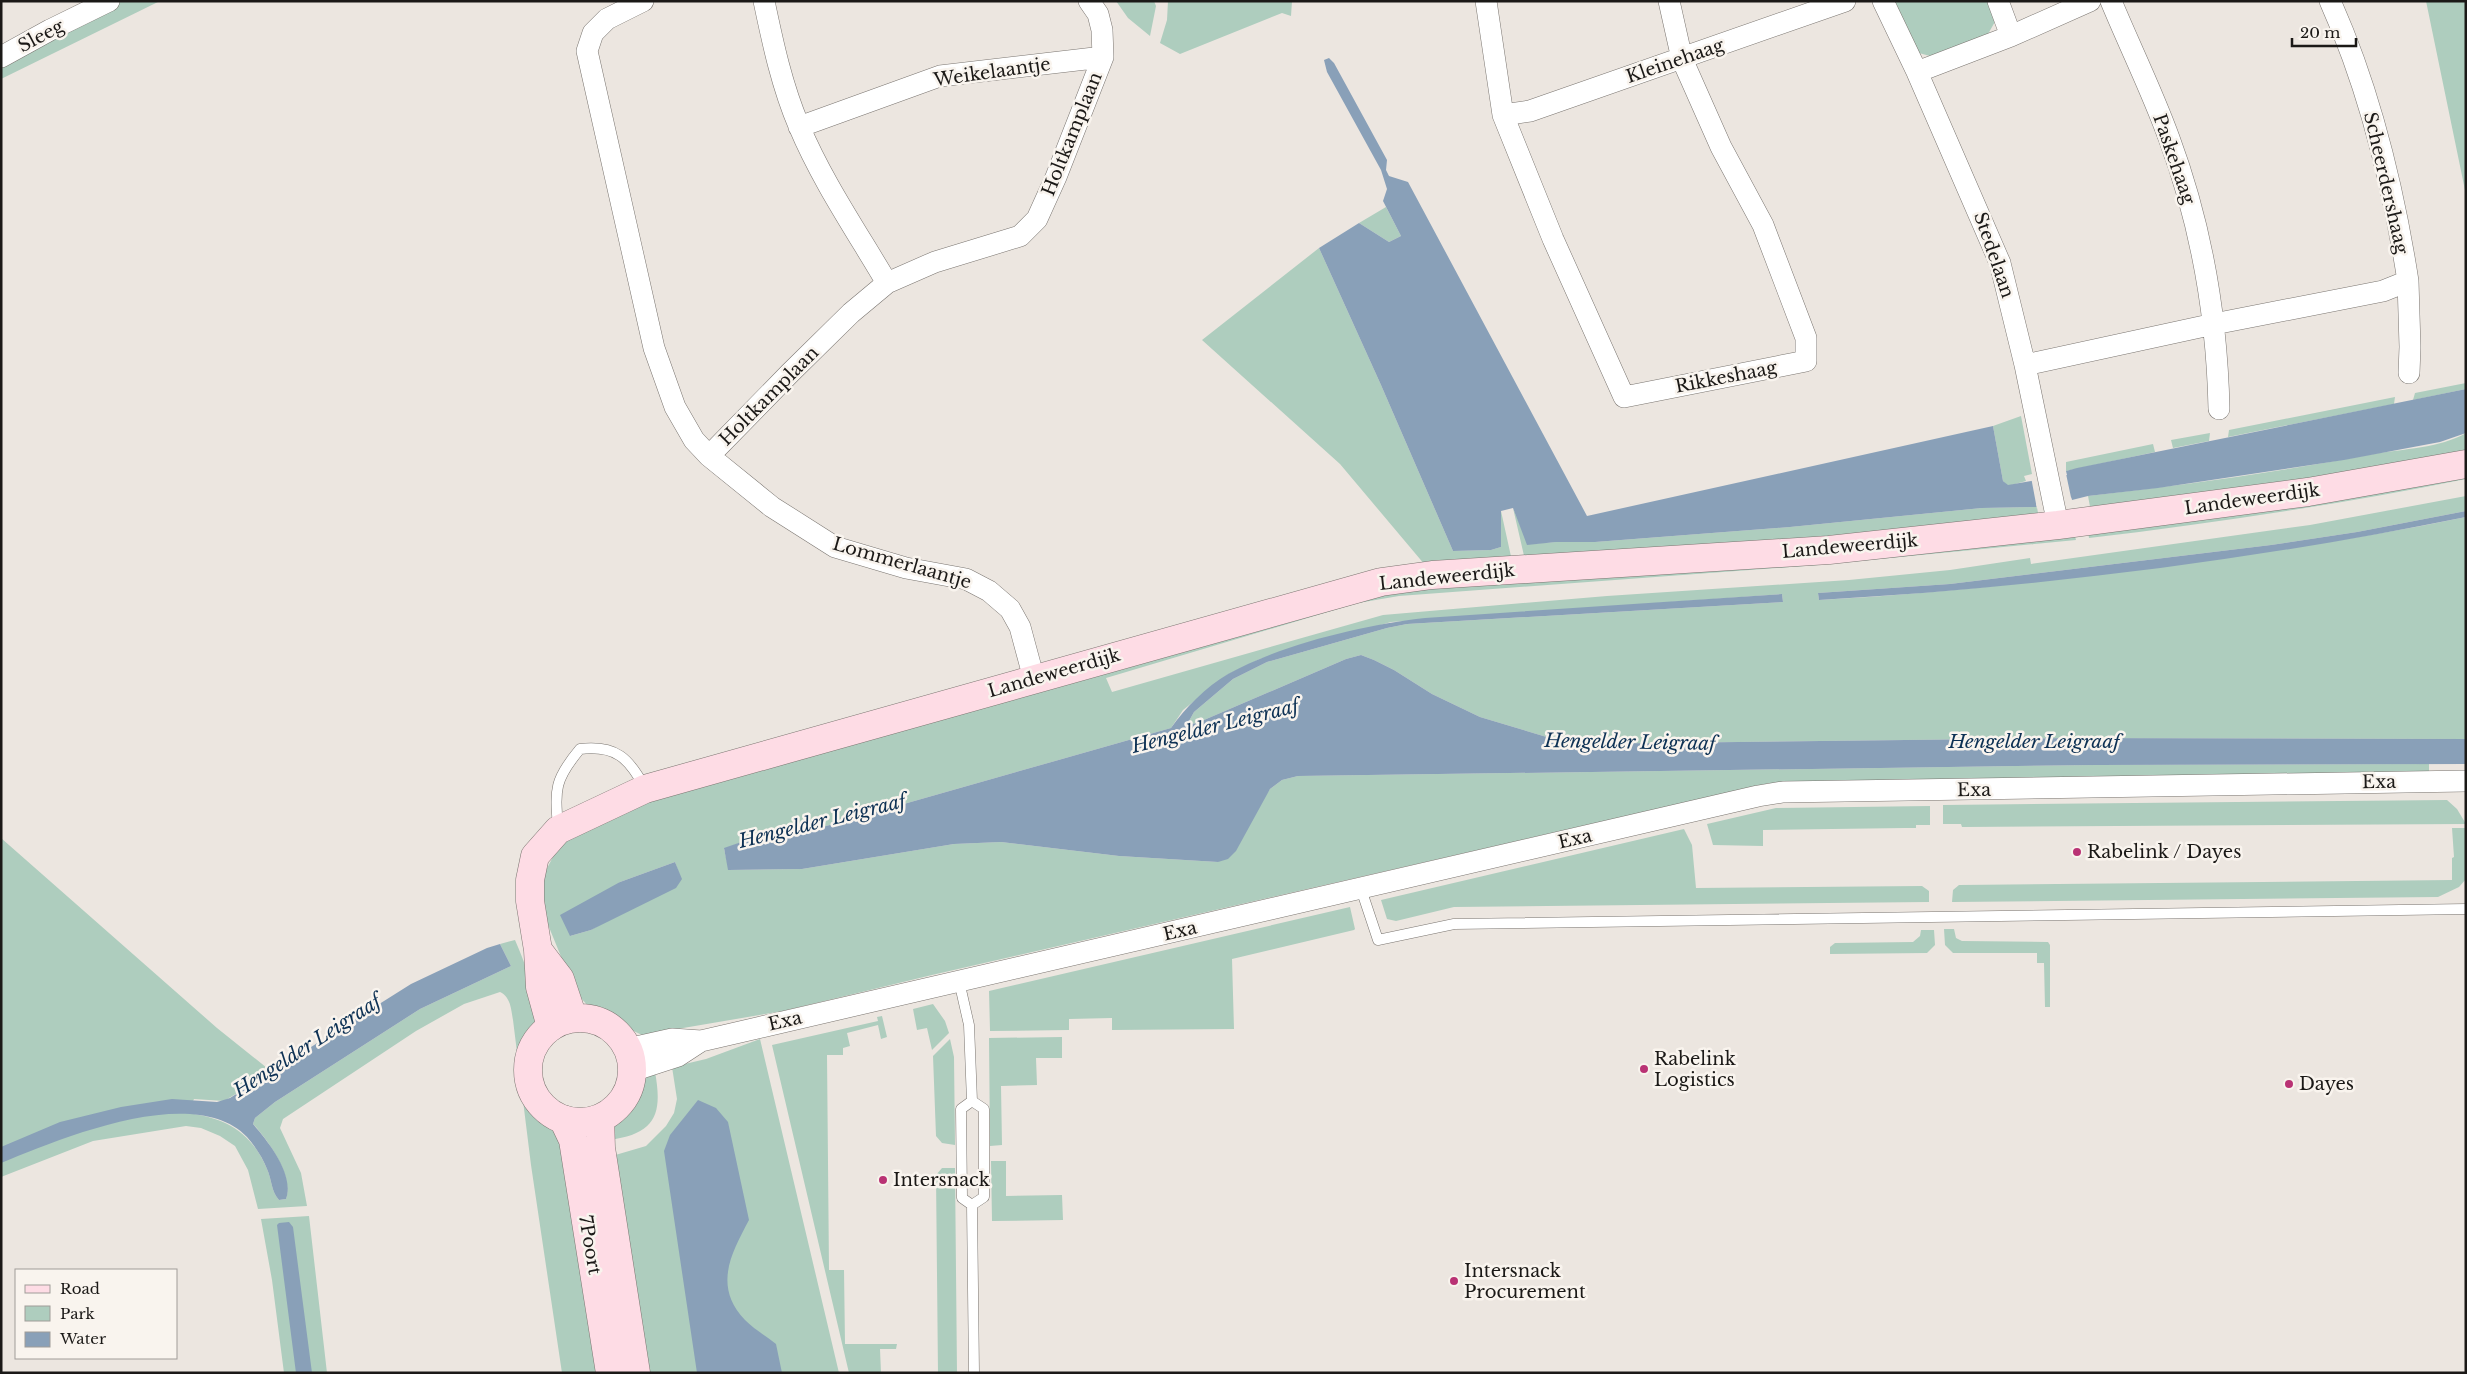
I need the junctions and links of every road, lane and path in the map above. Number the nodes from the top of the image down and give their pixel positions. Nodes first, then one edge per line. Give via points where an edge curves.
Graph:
1 (109, 1) edge
2 (643, 1) edge
3 (764, 1) edge
4 (1089, 1) edge
5 (1486, 1) edge
6 (1669, 1) edge
7 (1845, 1) edge
8 (1883, 1) edge
9 (1998, 1) edge
10 (2090, 1) edge
11 (2111, 1) edge
12 (2330, 1) edge
13 (2011, 36) junction
14 (1, 57) edge
15 (1102, 57) junction
16 (1682, 59) junction
17 (1917, 72) junction
18 (1504, 115) junction
19 (799, 127) junction
20 (2408, 281) junction
21 (887, 283) junction
22 (2214, 324) junction
23 (2025, 364) junction
24 (2408, 373) dead end
25 (2219, 409) dead end
26 (709, 456) junction
27 (2466, 464) edge
28 (2057, 517) junction
29 (1034, 679) junction
30 (2466, 781) edge
31 (645, 789) junction
32 (558, 830) junction
33 (1361, 889) junction
34 (2465, 908) edge
35 (959, 981) junction
36 (562, 1022) junction
37 (630, 1060) junction
38 (972, 1101) junction
39 (600, 1118) junction
40 (563, 1119) junction
41 (972, 1206) junction
42 (610, 1373) edge
43 (636, 1373) edge
44 (974, 1373) edge

1 - 14 street, Sleeg
2 - 26 street, Holtkamplaan via 607,19 593,32 587,51 654,348 675,407 694,440
3 - 19 street via 776,58
4 - 15 street, Holtkamplaan via 1098,14 1102,30
5 - 18 street
6 - 16 street
7 - 16 street, Kleinehaag
8 - 17 street, Stedelaan
9 - 13 street
10 - 13 street
11 - 22 street, Paskehaag via 2172,147 2194,219
12 - 20 street, Scheerdershaag via 2355,64 2383,152
13 - 17 street
15 - 19 street, Weikelaantje via 940,76
15 - 21 street, Holtkamplaan via 1037,219 1020,236 935,262
16 - 18 street, Kleinehaag via 1530,111
16 - 18 street, Rikkeshaag via 1721,147 1763,225 1806,338 1806,361 1624,397 1553,239
17 - 23 street, Stedelaan via 2000,264
19 - 21 street via 835,196
20 - 22 street via 2383,290
20 - 24 street, Scheerdershaag
21 - 26 street, Holtkamplaan via 797,366
22 - 23 street
22 - 25 street
23 - 28 street, Stedelaan
26 - 29 street, Lommerlaantje via 772,507 835,547 906,568 966,579 989,591 1010,609 1020,627
27 - 28 street, Landeweerdijk via 2308,492
28 - 29 street, Landeweerdijk via 1829,550 1432,574 1382,582
29 - 31 street, Landeweerdijk
30 - 33 street, Exa via 1783,792
31 - 32 street, Landeweerdijk
31 - 32 lane via 634,767 614,752 596,747 580,749 563,769 555,792
32 - 36 street, Landeweerdijk via 535,856 530,901 538,950 560,979
33 - 34 lane via 1378,940 1454,924
33 - 35 street, Exa
35 - 37 street, Exa via 701,1041 678,1056
35 - 38 lane via 970,1035
36 - 37 street via 590,1019 605,1024 618,1035
36 - 40 street via 537,1040 529,1058 528,1077 540,1103
37 - 39 street via 628,1091 616,1107
38 - 41 lane via 961,1109 962,1198
38 - 41 lane via 984,1109 984,1196
39 - 40 street via 575,1122
39 - 43 street, 7Poort via 601,1148
40 - 42 street, 7Poort via 573,1140
41 - 44 lane

